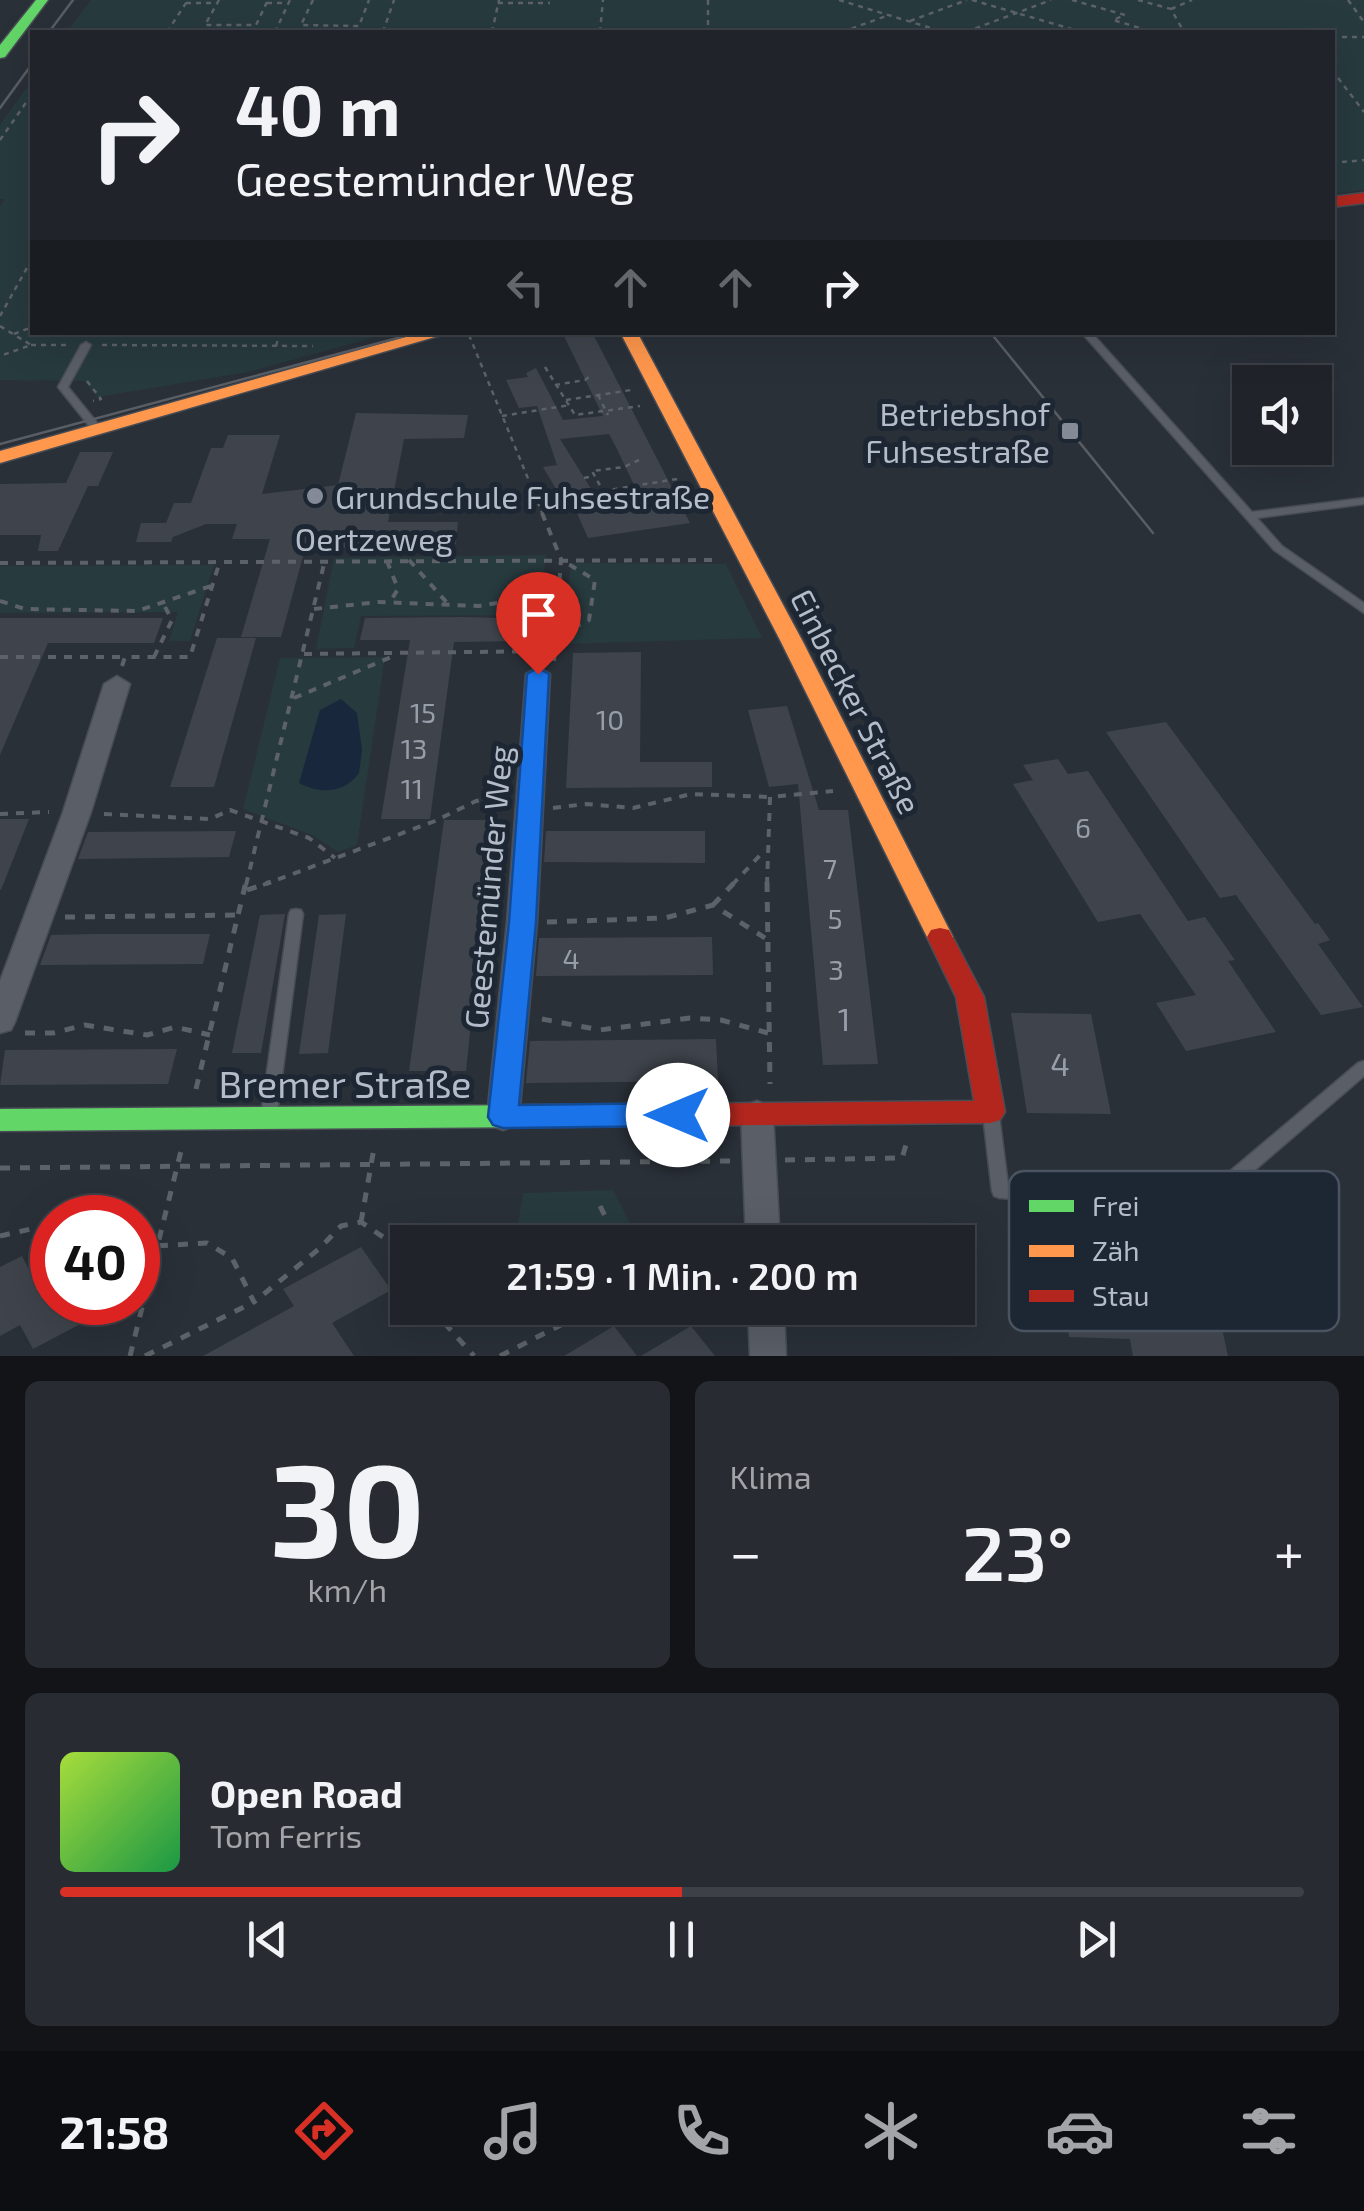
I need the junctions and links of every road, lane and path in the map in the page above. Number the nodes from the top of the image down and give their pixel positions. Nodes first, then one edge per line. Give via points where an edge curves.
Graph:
1 (42, 0) edge
2 (313, 0) edge
3 (369, 0) edge
4 (394, 0) edge
5 (603, 0) edge
6 (708, 0) edge
7 (839, 0) edge
8 (970, 0) edge
9 (1050, 0) edge
10 (1072, 0) edge
11 (1138, 0) edge
12 (1192, 0) edge
13 (1348, 0) edge
14 (187, 1) edge
15 (498, 1) edge
16 (218, 2) edge
17 (268, 2) edge
18 (289, 2) edge
19 (550, 2) dead end
20 (1171, 9) junction
21 (1017, 13) junction
22 (889, 16) junction
23 (909, 22) junction
24 (1364, 22) edge
25 (231, 25) junction
26 (332, 26) junction
27 (169, 30) edge
28 (227, 30) edge
29 (276, 30) edge
30 (330, 30) edge
31 (384, 30) edge
32 (492, 30) edge
33 (600, 30) edge
34 (708, 30) edge
35 (848, 30) edge
36 (937, 30) edge
37 (971, 30) edge
38 (1075, 30) edge
39 (1147, 30) edge
40 (1183, 30) edge
41 (1335, 37) edge
42 (1364, 37) edge
43 (0, 54) edge
44 (1335, 74) edge
45 (30, 97) edge
46 (1364, 112) edge
47 (0, 140) edge
48 (1364, 160) edge
49 (1335, 163) edge
50 (1364, 198) edge
51 (1335, 202) edge
52 (30, 263) edge
53 (0, 316) edge
54 (0, 326) edge
55 (30, 328) edge
56 (14, 334) junction
57 (279, 335) edge
58 (433, 335) edge
59 (469, 335) edge
60 (630, 335) edge
61 (1087, 335) edge
62 (30, 345) junction
63 (86, 345) junction
64 (276, 346) junction
65 (312, 346) dead end
66 (0, 356) edge
67 (545, 367) dead end
68 (592, 375) dead end
69 (556, 386) junction
70 (547, 388) dead end
71 (660, 394) junction
72 (598, 395) junction
73 (564, 400) junction
74 (570, 405) junction
75 (607, 413) junction
76 (502, 416) junction
77 (98, 430) junction
78 (0, 458) edge
79 (639, 460) dead end
80 (594, 476) junction
81 (584, 478) dead end
82 (707, 485) junction
83 (638, 486) junction
84 (604, 494) junction
85 (1364, 501) edge
86 (647, 506) junction
87 (540, 509) junction
88 (1248, 516) junction
89 (326, 560) junction
90 (386, 560) junction
91 (408, 560) junction
92 (561, 560) junction
93 (749, 560) junction
94 (220, 561) junction
95 (0, 563) edge
96 (211, 586) junction
97 (558, 593) junction
98 (0, 601) edge
99 (162, 602) junction
100 (390, 602) junction
101 (449, 605) junction
102 (314, 609) junction
103 (1364, 609) edge
104 (556, 636) junction
105 (400, 653) junction
106 (304, 654) junction
107 (0, 657) edge
108 (154, 657) junction
109 (546, 663) junction
110 (121, 671) junction
111 (293, 698) junction
112 (866, 788) junction
113 (770, 797) junction
114 (531, 801) junction
115 (77, 812) junction
116 (0, 814) edge
117 (263, 819) junction
118 (766, 848) junction
119 (335, 858) junction
120 (246, 890) junction
121 (713, 905) junction
122 (296, 914) dead end
123 (240, 915) junction
124 (40, 917) junction
125 (522, 922) junction
126 (765, 938) junction
127 (513, 1014) junction
128 (9, 1027) edge
129 (768, 1034) junction
130 (210, 1035) junction
131 (1364, 1067) edge
132 (990, 1112) junction
133 (764, 1114) junction
134 (503, 1117) junction
135 (268, 1118) junction
136 (189, 1119) junction
137 (0, 1120) edge
138 (907, 1142) dead end
139 (759, 1160) junction
140 (178, 1166) junction
141 (370, 1166) junction
142 (0, 1168) edge
143 (1242, 1171) edge
144 (1009, 1192) edge
145 (600, 1206) dead end
146 (361, 1222) junction
147 (610, 1225) edge
148 (761, 1225) edge
149 (30, 1229) edge
150 (0, 1236) edge
151 (160, 1241) edge
152 (390, 1244) edge
153 (160, 1245) edge
154 (254, 1302) junction
155 (138, 1325) edge
156 (446, 1325) edge
157 (561, 1325) edge
158 (130, 1356) edge
159 (145, 1356) edge
160 (474, 1356) edge
161 (500, 1356) edge

1 - 43 street
2 - 26 path via 301,26
3 - 26 path via 359,26
4 - 31 path
5 - 33 path
6 - 34 path
7 - 22 path
8 - 21 path
8 - 23 path
9 - 21 path
10 - 39 path via 1125,15 1113,20
11 - 20 path
12 - 20 path
13 - 24 path
14 - 16 path
14 - 27 path
15 - 19 path
15 - 32 path
16 - 25 path via 204,25
17 - 18 path
17 - 25 path via 256,25
18 - 29 path
20 - 40 path
21 - 37 path
21 - 38 path
22 - 23 path
22 - 35 path
23 - 36 path
25 - 28 path
26 - 30 path
41 - 42 path
44 - 46 path
45 - 47 path
48 - 49 path
50 - 51 street
52 - 53 path
54 - 56 path
55 - 56 path
56 - 62 path
57 - 64 path
58 - 77 street
59 - 76 path
60 - 71 street, Einbecker Straße
61 - 88 lane
62 - 63 path
62 - 66 path
63 - 64 path
63 - 77 lane via 63,387
64 - 65 path
67 - 69 path
68 - 69 path
69 - 70 path
69 - 73 path
71 - 72 path
71 - 75 path
71 - 82 street, Einbecker Straße
72 - 73 path
72 - 75 path
73 - 74 path
74 - 75 path via 576,417
74 - 76 path
76 - 87 path
77 - 78 street
79 - 80 path via 592,471
80 - 81 path
80 - 84 path
82 - 83 path
82 - 86 path
82 - 93 street, Einbecker Straße
83 - 84 path
83 - 86 path
84 - 86 path via 613,511
84 - 87 path
85 - 88 lane
87 - 92 path
88 - 103 lane via 1278,548
89 - 90 path, Oertzeweg
89 - 94 path, Oertzeweg
89 - 102 path
90 - 91 path, Oertzeweg
90 - 100 path via 398,589
91 - 92 path, Oertzeweg
91 - 101 path
92 - 93 path, Oertzeweg
92 - 97 path
92 - 104 path via 589,574 596,590 589,620
93 - 112 street, Einbecker Straße
94 - 95 path, Oertzeweg
94 - 96 path
96 - 99 path
96 - 108 path via 190,657
97 - 101 path
97 - 104 path
98 - 99 path via 82,612 137,611
99 - 108 path via 172,620
100 - 101 path
100 - 102 path
102 - 106 path
104 - 109 path
105 - 106 path
105 - 109 path
105 - 111 path
106 - 111 path
107 - 110 path
108 - 110 path
109 - 114 street, Geestemünder Weg
110 - 115 street
111 - 117 path
112 - 113 path
112 - 132 street, Einbecker Straße via 970,997
113 - 114 path via 691,794 633,808
113 - 118 path
114 - 119 path via 479,797
114 - 125 street, Geestemünder Weg
115 - 116 path
115 - 117 path via 210,819 230,810
115 - 124 street
117 - 119 path via 310,838
117 - 120 path
118 - 121 path
118 - 126 path
119 - 120 path
120 - 123 path
121 - 125 path via 665,918
121 - 126 path
122 - 135 lane
123 - 124 path
123 - 130 path
124 - 128 street
125 - 127 street, Geestemünder Weg
126 - 129 path
127 - 129 path via 600,1030 721,1020
127 - 134 street, Geestemünder Weg
128 - 130 path via 53,1034 85,1025 148,1035 174,1026
129 - 133 path
130 - 136 path
131 - 143 lane
132 - 133 street, Bremer Straße
132 - 144 lane via 1000,1191
133 - 134 street, Bremer Straße
133 - 139 street
134 - 135 street, Bremer Straße
135 - 136 street, Bremer Straße
136 - 137 street, Bremer Straße
136 - 140 path
138 - 139 path via 902,1158
139 - 141 path
139 - 148 street
140 - 141 path
140 - 142 path
140 - 151 path
141 - 146 path
145 - 147 path
146 - 152 path
146 - 154 path via 341,1226 321,1252
149 - 150 path
153 - 154 path via 206,1243 232,1258
154 - 159 path
155 - 158 path
156 - 160 path
157 - 161 path

